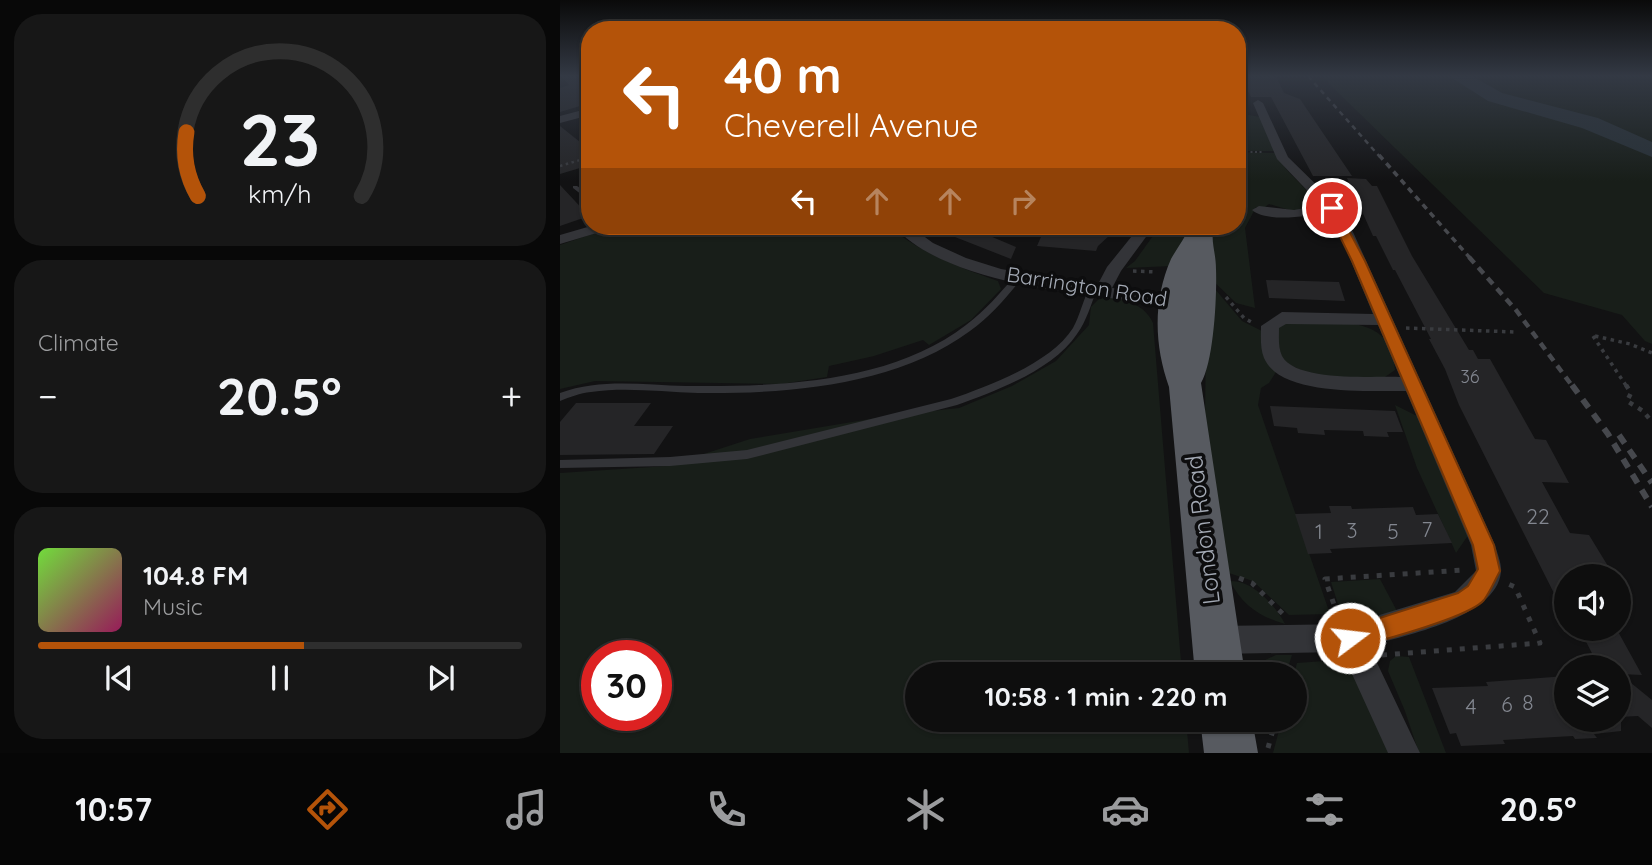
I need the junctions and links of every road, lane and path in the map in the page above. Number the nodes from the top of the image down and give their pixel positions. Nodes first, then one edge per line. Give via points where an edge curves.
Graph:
1 (1262, 111) edge
2 (581, 114) edge
3 (560, 120) edge
4 (1246, 152) edge
5 (1280, 152) junction
6 (581, 160) edge
7 (560, 166) edge
8 (575, 187) dead end
9 (581, 192) edge
10 (1332, 208) junction
11 (1259, 209) dead end
12 (581, 234) edge
13 (913, 235) edge
14 (1140, 235) edge
15 (1201, 235) edge
16 (560, 240) edge
17 (1018, 278) junction
18 (1098, 289) junction
19 (1187, 301) junction
20 (1385, 324) junction
21 (1515, 332) dead end
22 (1652, 353) edge
23 (1411, 384) junction
24 (560, 397) edge
25 (1652, 422) edge
26 (560, 464) edge
27 (1208, 577) junction
28 (1350, 638) junction
29 (1300, 640) junction
30 (1218, 657) edge
31 (1228, 732) edge
32 (1272, 732) edge
33 (1231, 753) edge
34 (1266, 753) edge
35 (1404, 753) edge

1 - 5 street
2 - 3 street
4 - 5 path
5 - 10 street
6 - 7 path
8 - 9 lane
10 - 11 street via 1294,214
10 - 20 street
12 - 16 street
13 - 17 street, Barrington Road via 944,253
14 - 18 street
15 - 19 highway, London Road via 1203,250
17 - 18 street, Barrington Road
17 - 24 lane via 960,334 885,367 804,386 596,388
18 - 19 street, Barrington Road
18 - 26 lane via 1066,342 1025,374 991,390 737,456
19 - 27 highway, London Road via 1193,360 1186,387
20 - 21 path
20 - 23 street
20 - 23 street via 1282,318 1270,327 1272,353 1285,371 1306,380
22 - 25 path via 1593,336 1631,393 1627,401
23 - 28 street via 1483,545 1489,571 1475,594 1464,601
27 - 29 path via 1235,577 1252,583 1281,610
27 - 30 highway, London Road
28 - 29 street
28 - 35 street
29 - 30 street
31 - 33 highway
32 - 34 path

